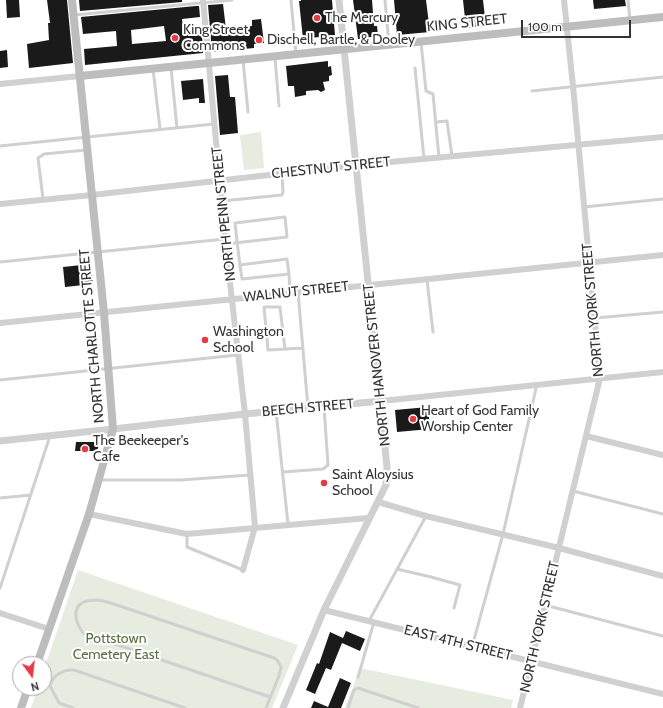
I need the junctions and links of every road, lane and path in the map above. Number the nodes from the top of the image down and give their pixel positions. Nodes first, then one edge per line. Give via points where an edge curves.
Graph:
1 (72, 0) edge
2 (232, 0) edge
3 (291, 0) edge
4 (339, 0) edge
5 (385, 0) edge
6 (564, 0) edge
7 (628, 0) edge
8 (204, 1) edge
9 (74, 15) junction
10 (663, 17) edge
11 (630, 20) junction
12 (567, 26) junction
13 (421, 41) junction
14 (389, 44) junction
15 (344, 48) junction
16 (296, 54) junction
17 (274, 56) junction
18 (243, 60) junction
19 (209, 63) junction
20 (171, 67) junction
21 (415, 68) dead end
22 (153, 69) junction
23 (80, 76) junction
24 (663, 77) edge
25 (0, 84) edge
26 (573, 86) junction
27 (532, 91) dead end
28 (279, 106) dead end
29 (248, 112) dead end
30 (436, 122) junction
31 (214, 124) junction
32 (177, 128) junction
33 (160, 129) junction
34 (86, 137) junction
35 (663, 137) edge
36 (579, 145) junction
37 (0, 146) edge
38 (88, 150) junction
39 (452, 156) junction
40 (439, 158) junction
41 (424, 159) junction
42 (357, 165) junction
43 (282, 174) junction
44 (221, 180) junction
45 (92, 195) junction
46 (663, 199) edge
47 (43, 200) junction
48 (222, 201) junction
49 (0, 204) edge
50 (584, 207) junction
51 (226, 242) junction
52 (237, 243) junction
53 (97, 252) junction
54 (663, 255) edge
55 (0, 262) edge
56 (589, 263) junction
57 (240, 265) junction
58 (289, 274) junction
59 (427, 279) junction
60 (369, 284) junction
61 (298, 292) junction
62 (290, 293) junction
63 (232, 299) junction
64 (663, 312) edge
65 (104, 313) junction
66 (595, 318) junction
67 (0, 323) edge
68 (433, 332) dead end
69 (303, 348) junction
70 (285, 349) junction
71 (237, 355) junction
72 (109, 369) junction
73 (663, 372) edge
74 (600, 378) junction
75 (0, 380) edge
76 (537, 384) junction
77 (381, 401) junction
78 (324, 406) junction
79 (308, 408) junction
80 (276, 411) junction
81 (245, 414) junction
82 (113, 429) junction
83 (50, 436) junction
84 (586, 436) junction
85 (0, 440) edge
86 (663, 455) edge
87 (283, 472) junction
88 (250, 475) junction
89 (98, 480) junction
90 (573, 491) junction
91 (31, 495) junction
92 (0, 498) edge
93 (378, 502) junction
94 (89, 514) junction
95 (663, 514) edge
96 (426, 516) junction
97 (368, 518) junction
98 (288, 524) junction
99 (255, 527) junction
100 (187, 534) junction
101 (503, 534) junction
102 (559, 548) junction
103 (397, 569) junction
104 (243, 570) joint
105 (663, 576) edge
106 (0, 588) edge
107 (545, 605) junction
108 (454, 608) dead end
109 (324, 610) junction
110 (0, 613) edge
111 (372, 621) junction
112 (49, 629) junction
113 (663, 636) edge
114 (472, 647) junction
115 (39, 656) edge
116 (531, 662) junction
117 (358, 677) dead end
118 (663, 694) edge
119 (25, 696) edge
120 (270, 697) junction
121 (21, 708) edge
122 (72, 708) edge
123 (185, 708) edge
124 (266, 708) edge
125 (284, 708) edge
126 (348, 708) edge
127 (418, 708) edge
128 (520, 708) edge

1 - 9 main road
2 - 8 lane
3 - 16 lane
4 - 15 street, NORTH HANOVER STREET
5 - 14 lane
6 - 12 street, NORTH YORK STREET
7 - 11 lane
8 - 9 lane
8 - 19 street, NORTH PENN STREET
9 - 23 main road
10 - 11 main road, KING STREET
11 - 12 main road, KING STREET
12 - 13 main road, KING STREET
12 - 26 street, NORTH YORK STREET
13 - 14 main road, KING STREET
13 - 30 lane via 426,91 433,94
14 - 15 main road, KING STREET
15 - 16 main road, KING STREET
15 - 42 street, NORTH HANOVER STREET
16 - 17 main road, KING STREET
17 - 18 main road, KING STREET
17 - 28 lane
18 - 19 main road, KING STREET
18 - 29 lane
19 - 20 main road, KING STREET
19 - 31 street, NORTH PENN STREET
20 - 22 main road, KING STREET
20 - 32 lane
21 - 41 lane
22 - 23 main road, KING STREET
22 - 33 lane
23 - 25 street
23 - 34 main road, NORTH CHARLOTTE STREET
24 - 26 lane
26 - 27 lane
26 - 36 street, NORTH YORK STREET
30 - 39 lane via 447,121
30 - 40 lane
31 - 32 lane
31 - 44 street, NORTH PENN STREET
32 - 33 lane
33 - 34 lane
34 - 37 lane
34 - 38 main road, NORTH CHARLOTTE STREET
35 - 36 street, CHESTNUT STREET
36 - 39 street, CHESTNUT STREET
36 - 50 street, NORTH YORK STREET
38 - 45 main road, NORTH CHARLOTTE STREET
38 - 47 lane via 44,154 38,158
39 - 40 street, CHESTNUT STREET
40 - 41 street, CHESTNUT STREET
41 - 42 street, CHESTNUT STREET
42 - 43 street, CHESTNUT STREET
42 - 60 street, NORTH HANOVER STREET
43 - 44 street, CHESTNUT STREET
43 - 48 lane via 282,194
44 - 45 street, CHESTNUT STREET
44 - 48 street, NORTH PENN STREET
45 - 47 street, CHESTNUT STREET
45 - 53 main road, NORTH CHARLOTTE STREET
46 - 50 lane
47 - 49 street, CHESTNUT STREET
48 - 51 street, NORTH PENN STREET
50 - 56 street, NORTH YORK STREET
51 - 52 lane
51 - 53 lane
51 - 63 street, NORTH PENN STREET
52 - 52 lane via 235,223 285,217 287,237
52 - 57 lane
53 - 55 lane
53 - 65 main road, NORTH CHARLOTTE STREET
54 - 56 street, WALNUT STREET
56 - 59 street, WALNUT STREET
56 - 66 street, NORTH YORK STREET
57 - 58 lane via 242,279
57 - 58 lane via 287,259
58 - 62 lane
59 - 60 street, WALNUT STREET
59 - 68 lane
60 - 61 street, WALNUT STREET
60 - 77 street, NORTH HANOVER STREET
61 - 62 street, WALNUT STREET
61 - 69 lane
62 - 63 street, WALNUT STREET
63 - 65 street, WALNUT STREET
63 - 71 street, NORTH PENN STREET
64 - 66 lane
65 - 67 street, WALNUT STREET
65 - 72 main road, NORTH CHARLOTTE STREET
66 - 74 street, NORTH YORK STREET
69 - 70 lane
69 - 79 lane
70 - 70 lane via 280,307 264,307 268,350
71 - 72 lane
71 - 81 street, NORTH PENN STREET
72 - 75 lane
72 - 82 main road, NORTH CHARLOTTE STREET
73 - 74 street, BEECH STREET
74 - 76 street, BEECH STREET
74 - 84 street, NORTH YORK STREET
76 - 77 street, BEECH STREET
76 - 101 lane
77 - 78 street, BEECH STREET
77 - 93 street, NORTH HANOVER STREET via 387,467 386,485
78 - 79 street, BEECH STREET
78 - 87 lane via 328,465 323,469
79 - 80 street, BEECH STREET
80 - 81 street, BEECH STREET
80 - 87 lane
81 - 82 street, BEECH STREET
81 - 88 street, NORTH PENN STREET
82 - 83 street, BEECH STREET
82 - 89 main road, NORTH CHARLOTTE STREET
83 - 85 street, BEECH STREET
83 - 91 lane
84 - 86 street
84 - 90 street, NORTH YORK STREET
87 - 98 lane
88 - 89 lane via 180,480
88 - 99 street, NORTH PENN STREET
89 - 94 main road, NORTH CHARLOTTE STREET
90 - 95 lane
90 - 102 street, NORTH YORK STREET
91 - 92 lane
91 - 106 lane
93 - 96 street
93 - 97 street, NORTH HANOVER STREET
94 - 100 street
94 - 112 main road, NORTH CHARLOTTE STREET
96 - 101 street
96 - 103 lane
97 - 98 street
97 - 109 street, NORTH HANOVER STREET
98 - 99 street
99 - 100 street
99 - 104 street, NORTH PENN STREET
100 - 104 lane via 187,547
101 - 102 street
101 - 114 lane
102 - 105 street
102 - 107 street, NORTH YORK STREET
103 - 108 lane via 460,585
103 - 111 lane
107 - 113 lane
107 - 116 street, NORTH YORK STREET
109 - 111 street, EAST 4TH STREET
109 - 125 street, NORTH HANOVER STREET
110 - 112 street
111 - 114 street, EAST 4TH STREET
111 - 117 lane
112 - 115 main road, NORTH CHARLOTTE STREET
114 - 116 street, EAST 4TH STREET
116 - 118 street, EAST 4TH STREET
116 - 128 street, NORTH YORK STREET
119 - 121 main road
120 - 120 lane via 83,633 75,612 82,604 96,600 104,601 274,658 281,667
120 - 124 lane
122 - 123 lane via 59,703 50,686 56,676 69,670
126 - 127 lane via 354,690 358,688

